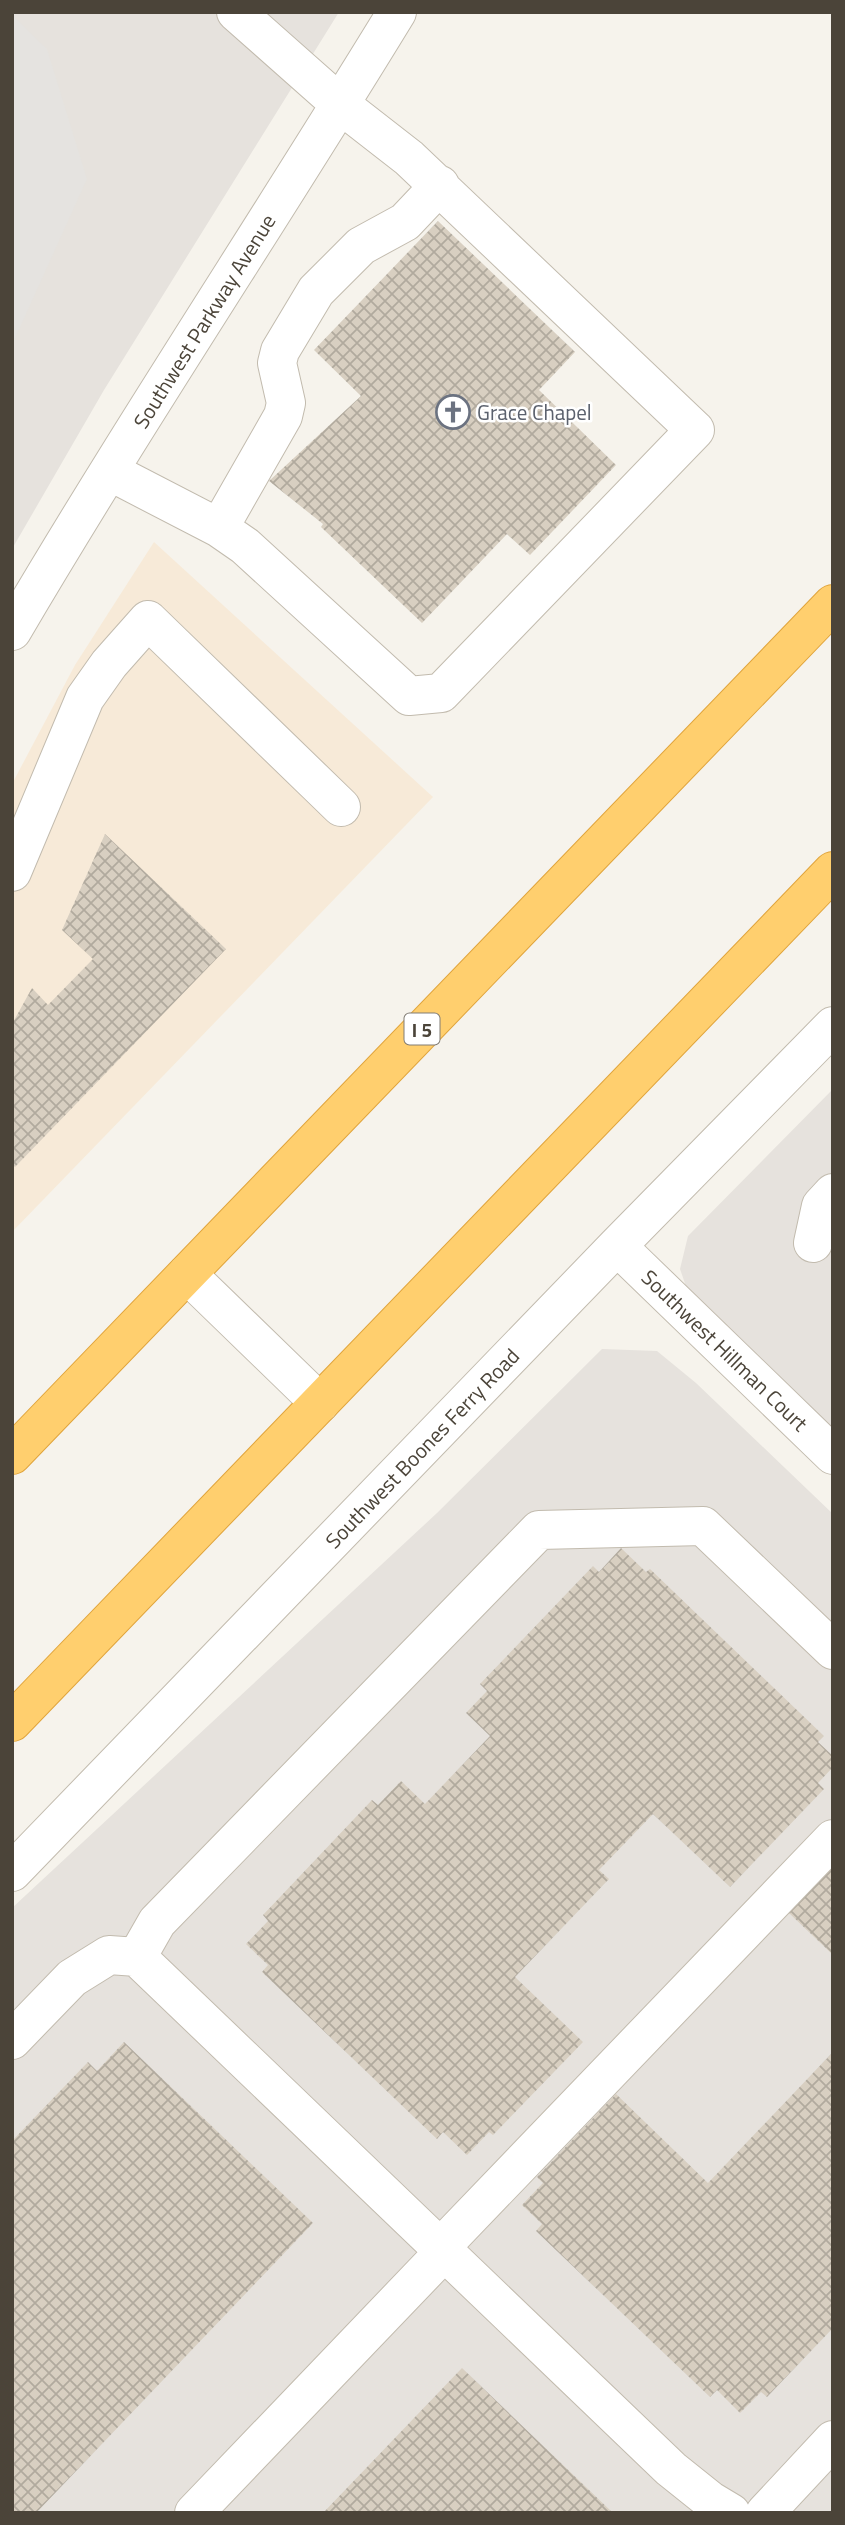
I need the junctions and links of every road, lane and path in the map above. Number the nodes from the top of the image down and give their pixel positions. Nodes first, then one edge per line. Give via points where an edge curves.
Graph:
1 (236, 12) edge
2 (397, 12) edge
3 (341, 105) junction
4 (440, 185) junction
5 (109, 471) junction
6 (219, 528) junction
7 (833, 604) edge
8 (12, 631) edge
9 (341, 807) dead end
10 (833, 871) edge
11 (12, 872) edge
12 (833, 1026) edge
13 (833, 1193) edge
14 (813, 1243) dead end
15 (617, 1246) junction
16 (187, 1274) junction
17 (320, 1403) junction
18 (12, 1455) edge
19 (833, 1455) edge
20 (833, 1650) edge
21 (12, 1722) edge
22 (833, 1839) edge
23 (12, 1872) edge
24 (137, 1957) junction
25 (12, 2040) edge
26 (442, 2250) junction
27 (833, 2440) edge
28 (194, 2513) edge
29 (731, 2513) edge
30 (765, 2513) edge

1 - 3 street
2 - 3 street, Southwest Parkway Avenue
3 - 4 street
3 - 5 street, Southwest Parkway Avenue
4 - 6 street via 405,222 361,246 316,291 280,351 277,363 286,403 283,416
4 - 6 street via 695,430 441,693 409,696 245,546
5 - 6 street
5 - 8 street, Southwest Parkway Avenue
7 - 16 highway, I 5
9 - 11 street via 148,620 85,698
10 - 17 highway
12 - 15 street, Southwest Boones Ferry Road
13 - 14 street via 821,1206
15 - 19 street, Southwest Hillman Court
15 - 23 street, Southwest Boones Ferry Road
16 - 17 street
16 - 18 highway, I 5
17 - 21 highway
20 - 24 street via 703,1526 538,1530 157,1922
22 - 26 street
24 - 25 street via 109,1955 72,1978
24 - 26 street
26 - 28 street
26 - 29 street via 671,2469
27 - 30 street

